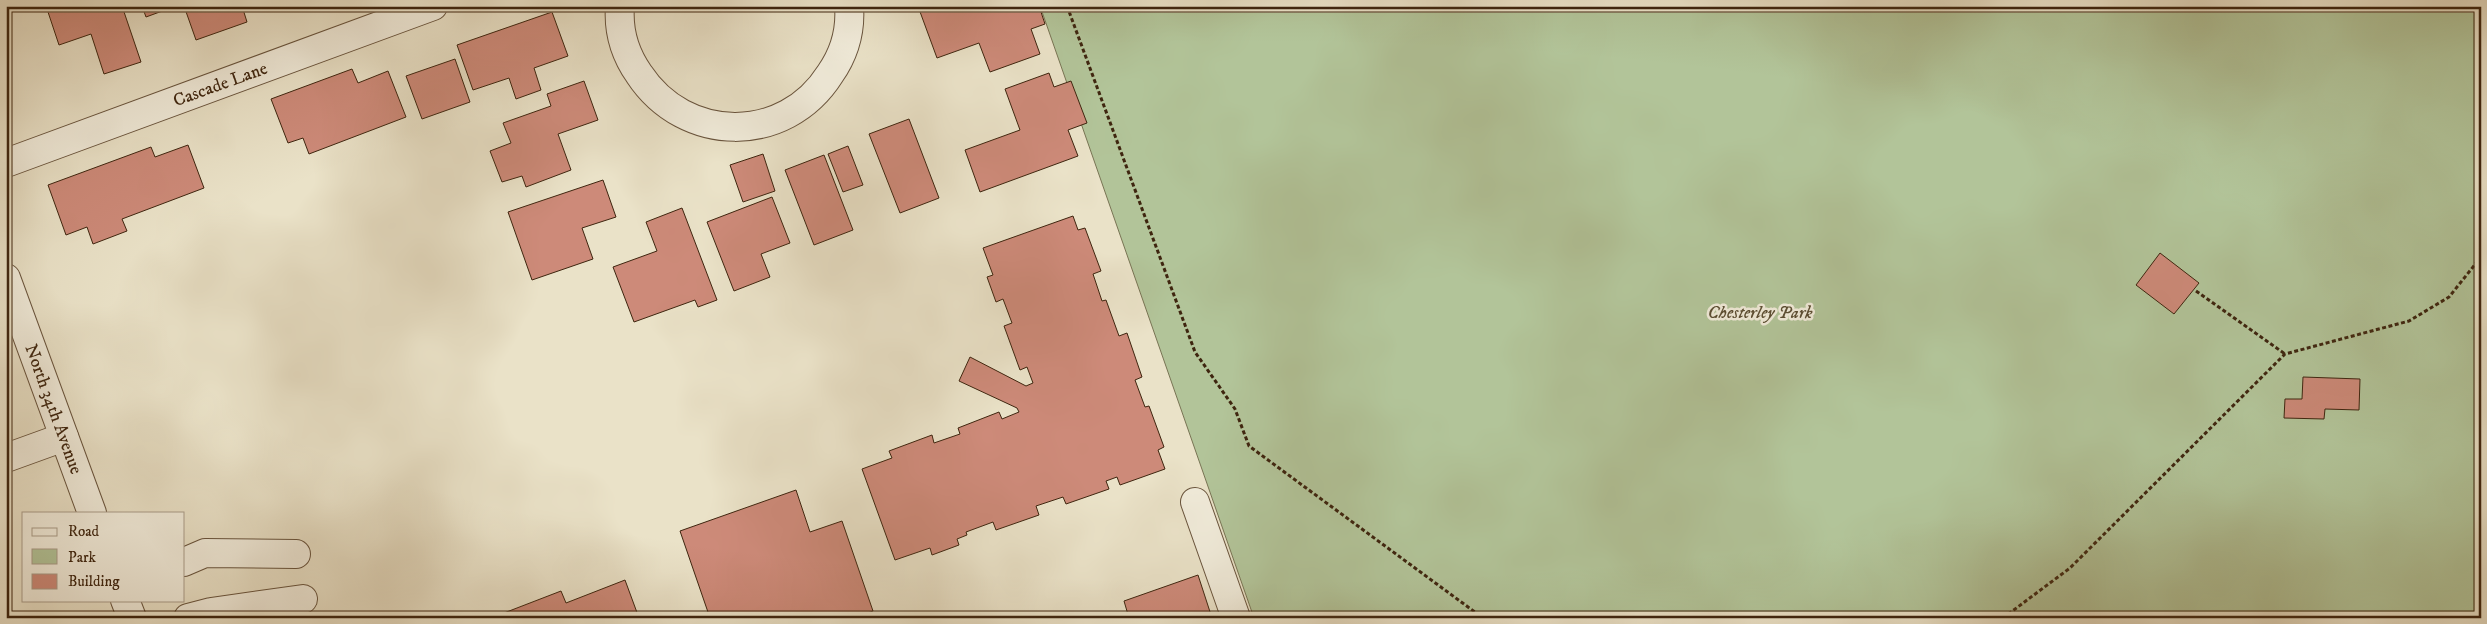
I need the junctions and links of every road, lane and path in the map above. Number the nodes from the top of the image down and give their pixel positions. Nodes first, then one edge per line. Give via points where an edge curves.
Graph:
1 (433, 6) edge
2 (620, 6) edge
3 (849, 6) edge
4 (1067, 6) edge
5 (6, 163) edge
6 (2481, 257) edge
7 (6, 278) edge
8 (2196, 292) dead end
9 (2285, 354) junction
10 (64, 437) junction
11 (6, 458) edge
12 (1195, 502) dead end
13 (92, 512) edge
14 (296, 554) dead end
15 (185, 562) edge
16 (303, 599) dead end
17 (126, 602) edge
18 (132, 618) edge
19 (188, 618) edge
20 (1236, 618) edge
21 (1483, 618) edge
22 (2003, 618) edge

1 - 5 street, Cascade Lane
2 - 3 street via 619,21 628,58 649,90 680,114 716,126 754,126 790,114 820,90 841,58 850,22
4 - 21 path via 1195,352 1235,409 1249,446
6 - 9 path via 2449,297 2408,321
7 - 10 street, North 34th Avenue
8 - 9 path
9 - 22 path via 2070,568
10 - 11 street
10 - 13 street, North 34th Avenue
12 - 20 street
14 - 15 street via 205,554
16 - 19 street
17 - 18 street

